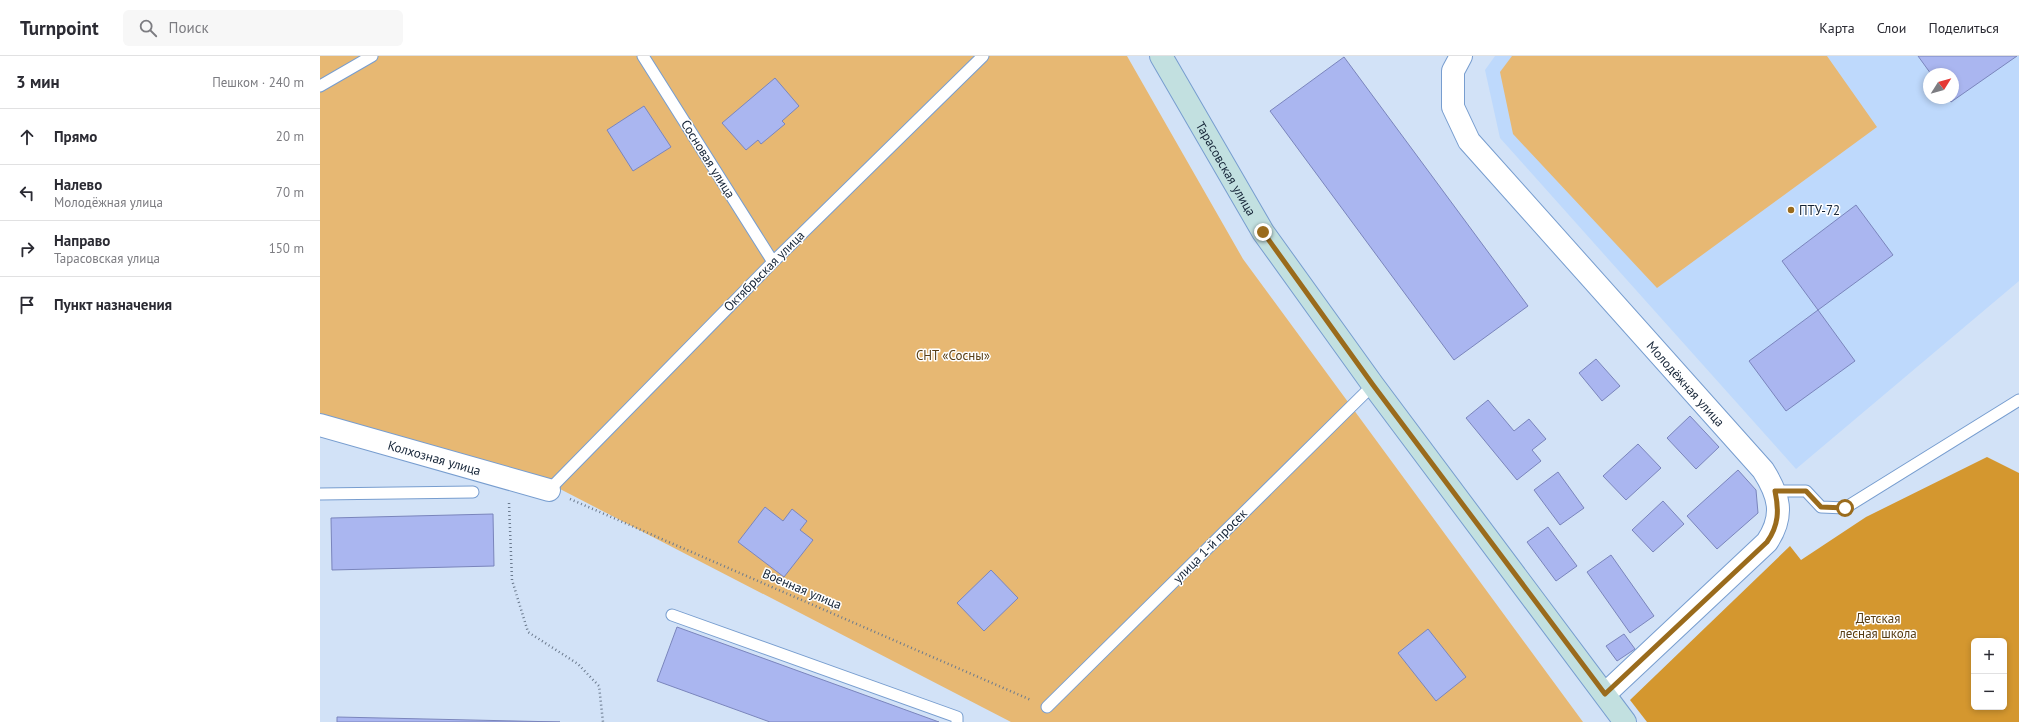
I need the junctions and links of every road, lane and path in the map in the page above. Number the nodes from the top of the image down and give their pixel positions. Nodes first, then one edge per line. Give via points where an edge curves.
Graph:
1 (372, 56) edge
2 (643, 56) edge
3 (983, 56) edge
4 (1161, 56) edge
5 (1461, 56) edge
6 (320, 86) edge
7 (773, 262) junction
8 (1373, 385) junction
9 (2019, 400) edge
10 (320, 425) edge
11 (549, 490) junction
12 (1775, 491) junction
13 (473, 492) joint
14 (320, 494) edge
15 (672, 614) dead end
16 (1605, 694) junction
17 (1047, 707) joint
18 (603, 722) edge
19 (957, 722) edge
20 (1625, 722) edge

1 - 6 lane
2 - 7 lane, Сосновая улица
3 - 7 lane, Октябрьская улица
4 - 8 street, Тарасовская улица via 1263,232
5 - 12 street, Молодёжная улица via 1453,71 1454,107 1469,141 1763,470
7 - 11 lane, Октябрьская улица
8 - 16 street, Тарасовская улица
8 - 17 lane, улица 1-й просек
9 - 12 lane via 1845,508 1821,507 1806,491
10 - 11 street, Колхозная улица
11 - 17 path, Военная улица
12 - 16 street, Молодёжная улица via 1778,519 1774,532 1767,542
13 - 14 lane
13 - 18 path via 509,501 512,580 528,632 578,664 599,686
15 - 19 lane via 957,717
16 - 20 street, Тарасовская улица

